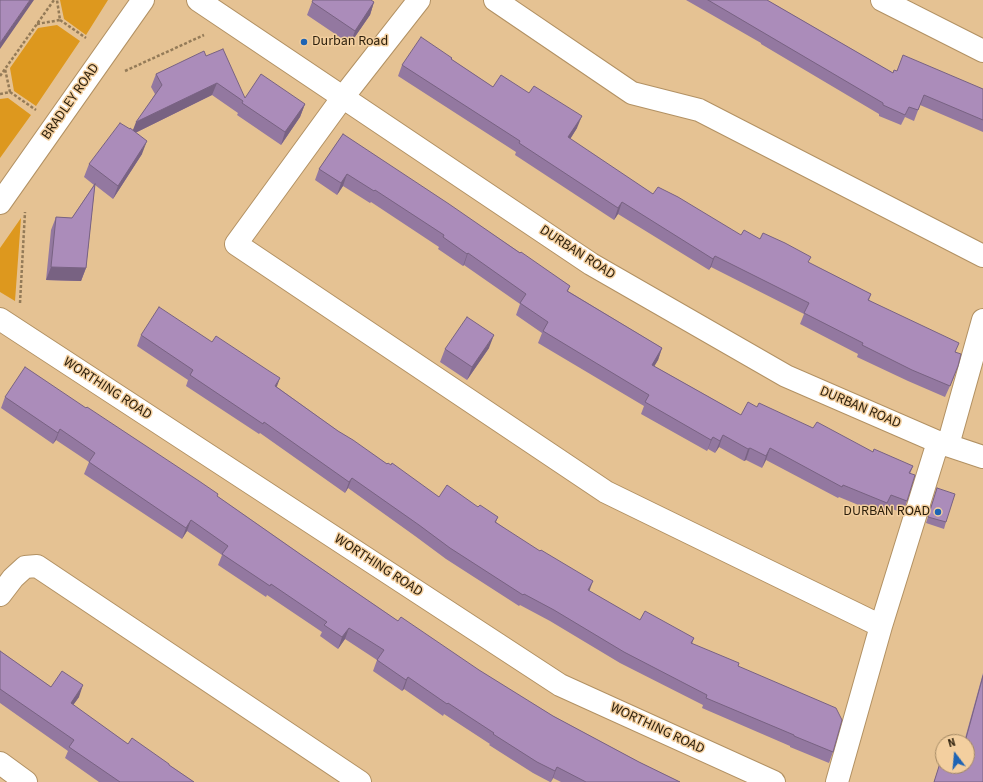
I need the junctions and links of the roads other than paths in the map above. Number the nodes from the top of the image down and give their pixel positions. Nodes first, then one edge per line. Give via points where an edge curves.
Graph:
1 (143, 0) edge
2 (198, 0) edge
3 (419, 0) edge
4 (495, 0) edge
5 (882, 0) edge
6 (983, 51) edge
7 (343, 97) junction
8 (0, 203) edge
9 (983, 256) edge
10 (0, 319) edge
11 (983, 320) edge
12 (943, 443) junction
13 (983, 457) edge
14 (0, 595) edge
15 (881, 626) junction
16 (0, 763) edge
17 (26, 782) edge
18 (360, 782) edge
19 (774, 782) edge
20 (837, 782) edge

1 - 8 street, BRADLEY ROAD
2 - 7 street, DURBAN ROAD
3 - 7 street
4 - 9 street via 632,93 699,110
5 - 6 street
7 - 12 street, DURBAN ROAD via 591,264 779,372
7 - 15 street via 236,244 606,492
10 - 19 street, WORTHING ROAD via 560,685
11 - 12 street
12 - 13 street, DURBAN ROAD
12 - 15 street
14 - 18 street via 25,567 37,566
15 - 20 street
16 - 17 street

